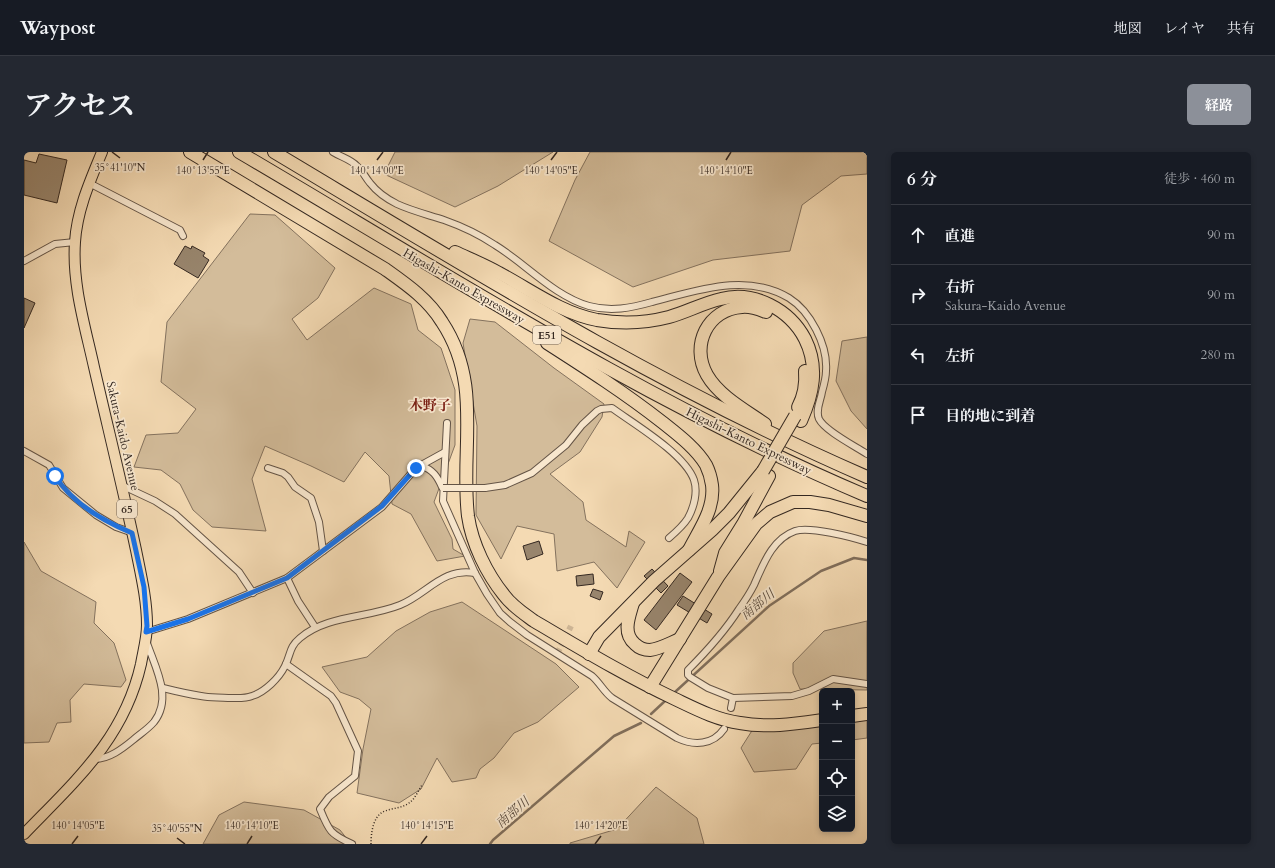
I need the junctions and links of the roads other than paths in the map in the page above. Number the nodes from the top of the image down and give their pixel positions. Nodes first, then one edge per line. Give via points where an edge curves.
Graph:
1 (102, 152) edge
2 (190, 152) edge
3 (239, 152) edge
4 (274, 152) edge
5 (333, 152) edge
6 (89, 183) junction
7 (399, 227) junction
8 (183, 236) dead end
9 (75, 242) junction
10 (402, 250) junction
11 (24, 261) edge
12 (798, 418) junction
13 (447, 423) dead end
14 (24, 451) edge
15 (445, 452) junction
16 (867, 454) edge
17 (422, 466) junction
18 (268, 468) dead end
19 (844, 468) junction
20 (766, 474) junction
21 (867, 477) edge
22 (121, 485) junction
23 (443, 488) junction
24 (867, 496) edge
25 (867, 516) edge
26 (132, 533) junction
27 (669, 538) dead end
28 (867, 542) edge
29 (689, 550) junction
30 (323, 551) junction
31 (475, 573) junction
32 (718, 577) junction
33 (287, 578) junction
34 (253, 593) junction
35 (634, 601) junction
36 (315, 627) junction
37 (146, 636) junction
38 (680, 639) junction
39 (589, 654) junction
40 (286, 664) junction
41 (867, 684) edge
42 (650, 687) junction
43 (163, 688) junction
44 (733, 698) junction
45 (731, 708) dead end
46 (867, 714) edge
47 (855, 716) edge
48 (819, 720) edge
49 (724, 729) dead end
50 (95, 759) junction
51 (24, 834) edge
52 (352, 844) edge

1 - 6 main road, Sakura-Kaido Avenue / 65
2 - 39 highway via 385,269 407,284 442,321 454,343 467,387 467,497 469,518 478,548 494,581 517,609
3 - 10 highway, Higashi-Kanto Expressway / E51
4 - 7 highway, Higashi-Kanto Expressway / E51
5 - 16 street via 351,160 381,194 398,205 447,221 493,244 512,255 560,293 577,302 604,310 636,307 730,284 760,287 790,298 802,308 820,338 826,370 818,417 823,426
6 - 8 street via 180,230
6 - 9 main road, Sakura-Kaido Avenue / 65
7 - 12 highway via 499,273 538,296 584,317 620,322 657,319 722,298 735,297 752,299 776,308 796,324 811,356 812,392
7 - 19 highway, Higashi-Kanto Expressway / E51 via 624,358 741,419
9 - 11 street via 55,244
9 - 22 main road, Sakura-Kaido Avenue / 65 via 75,272 82,312
10 - 24 highway, Higashi-Kanto Expressway / E51 via 676,406 787,461
10 - 29 highway via 617,388 675,432 699,455 710,474 712,498 708,513
12 - 19 highway via 806,376 801,351 789,328 767,312 751,307 738,307 714,319 701,340 700,352 703,367 713,384 769,427
12 - 20 highway, bridge
13 - 15 street
14 - 26 street via 49,465 63,488 96,515
15 - 17 street
15 - 23 street
17 - 23 street via 434,473
17 - 30 street via 411,472 382,506
18 - 30 street via 288,477 295,487 311,498 320,522
19 - 21 highway, Higashi-Kanto Expressway / E51
20 - 29 highway
20 - 32 highway via 743,524 725,553
22 - 26 main road, Sakura-Kaido Avenue / 65
22 - 34 street via 175,514 239,572
23 - 27 street, bridge via 485,488 505,485 532,473 566,445 597,411 612,408 664,446 681,461 694,479 696,497 692,509 688,518
23 - 31 street via 443,501
25 - 32 highway via 810,502 794,502 778,508 756,524
26 - 37 main road, Sakura-Kaido Avenue / 65 via 144,587
28 - 44 street via 806,528 780,540 771,550 740,609 718,638 688,670 690,677
29 - 35 highway
30 - 33 street
31 - 36 street via 465,571 450,574 402,604 385,611
31 - 49 street via 493,604 510,622 592,676 606,693 619,702 686,742 710,741
32 - 38 highway
33 - 34 street
33 - 36 street
34 - 37 street
35 - 38 highway via 627,630 630,639 637,646 650,650
35 - 39 highway via 598,638
36 - 40 street via 294,644 289,651
37 - 43 street
37 - 50 main road, Sakura-Kaido Avenue / 65 via 134,690 116,730
38 - 42 highway
39 - 42 highway
40 - 43 street via 271,683 251,697 202,697
40 - 52 street via 331,696 358,751 355,776 329,797 320,809 328,828 339,838
41 - 44 street via 833,679 792,696
42 - 48 highway via 701,711 739,723 785,726
43 - 50 street via 160,712 155,721 125,746 102,759
44 - 45 street
46 - 47 highway
50 - 51 main road, Sakura-Kaido Avenue / 65

